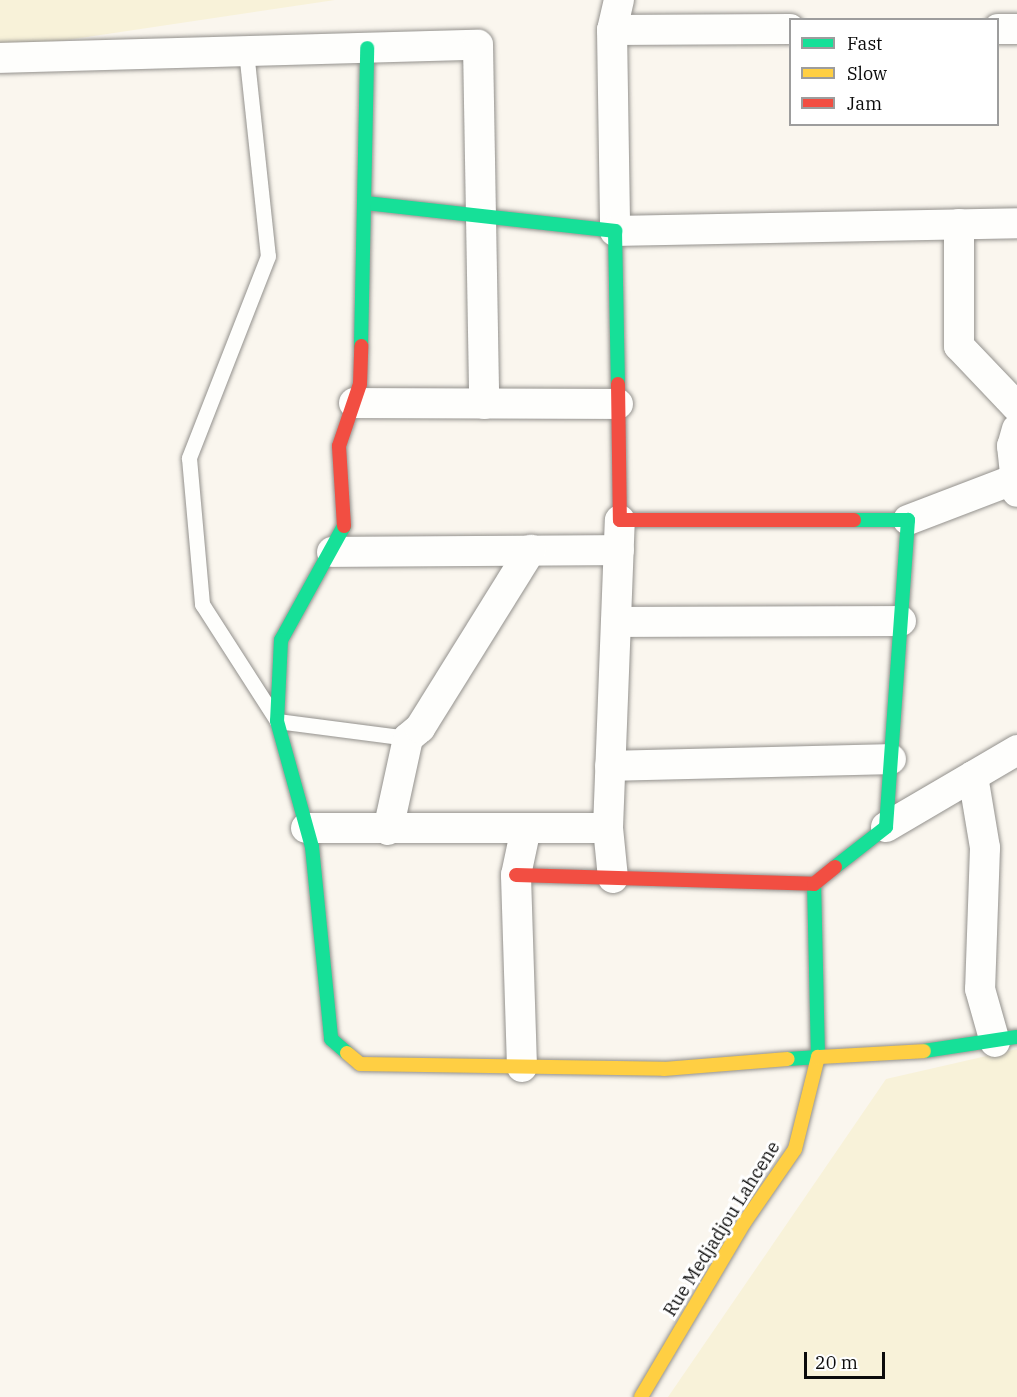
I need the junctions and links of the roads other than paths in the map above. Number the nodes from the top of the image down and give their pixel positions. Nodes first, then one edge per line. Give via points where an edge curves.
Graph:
1 (619, 0) edge
2 (1017, 28) edge
3 (789, 29) edge
4 (999, 29) edge
5 (612, 30) junction
6 (367, 48) junction
7 (246, 51) junction
8 (0, 58) edge
9 (366, 203) junction
10 (482, 216) junction
11 (1017, 223) edge
12 (959, 224) junction
13 (615, 231) junction
14 (354, 404) junction
15 (484, 404) junction
16 (618, 404) junction
17 (1017, 407) edge
18 (1017, 429) edge
19 (1015, 486) edge
20 (620, 520) junction
21 (908, 520) junction
22 (531, 550) junction
23 (619, 550) junction
24 (332, 552) junction
25 (901, 621) junction
26 (616, 622) junction
27 (277, 721) junction
28 (408, 738) junction
29 (1017, 750) edge
30 (891, 759) junction
31 (610, 766) junction
32 (973, 776) junction
33 (886, 827) junction
34 (306, 828) junction
35 (526, 828) junction
36 (608, 828) junction
37 (387, 829) junction
38 (516, 875) junction
39 (613, 878) junction
40 (814, 884) junction
41 (1006, 1040) edge
42 (818, 1057) junction
43 (522, 1067) junction
44 (641, 1397) edge

1 - 5 street
2 - 4 street
3 - 5 street
5 - 13 street
6 - 7 street
6 - 9 street
6 - 10 street via 478,45
7 - 8 street
7 - 27 lane via 268,256 189,458 191,512 201,604
9 - 10 street
9 - 14 street via 360,384
10 - 13 street
10 - 15 street
11 - 12 street
12 - 13 street
12 - 17 street via 959,346
13 - 16 street
14 - 15 street
14 - 24 street via 339,446 344,531
15 - 16 street
16 - 20 street
18 - 19 street
19 - 21 street
20 - 21 street
20 - 23 street
21 - 25 street
22 - 23 street
22 - 24 street
22 - 28 street via 420,728
23 - 26 street
24 - 27 street via 281,640
25 - 26 street
25 - 30 street
26 - 31 street
27 - 28 lane
27 - 34 street
28 - 37 street
29 - 32 street
30 - 31 street
30 - 33 street
31 - 36 street
32 - 33 street
32 - 41 street via 985,848 980,989
33 - 40 street
34 - 37 street
34 - 43 street via 332,1039 360,1064
35 - 36 street
35 - 37 street
35 - 38 street
36 - 39 street
38 - 39 street
38 - 43 street
39 - 40 street
40 - 42 street, Rue Medjadjou Lahcene
41 - 42 street via 960,1049
42 - 43 street via 664,1069
42 - 44 street, Rue Medjadjou Lahcene via 795,1149 744,1223

